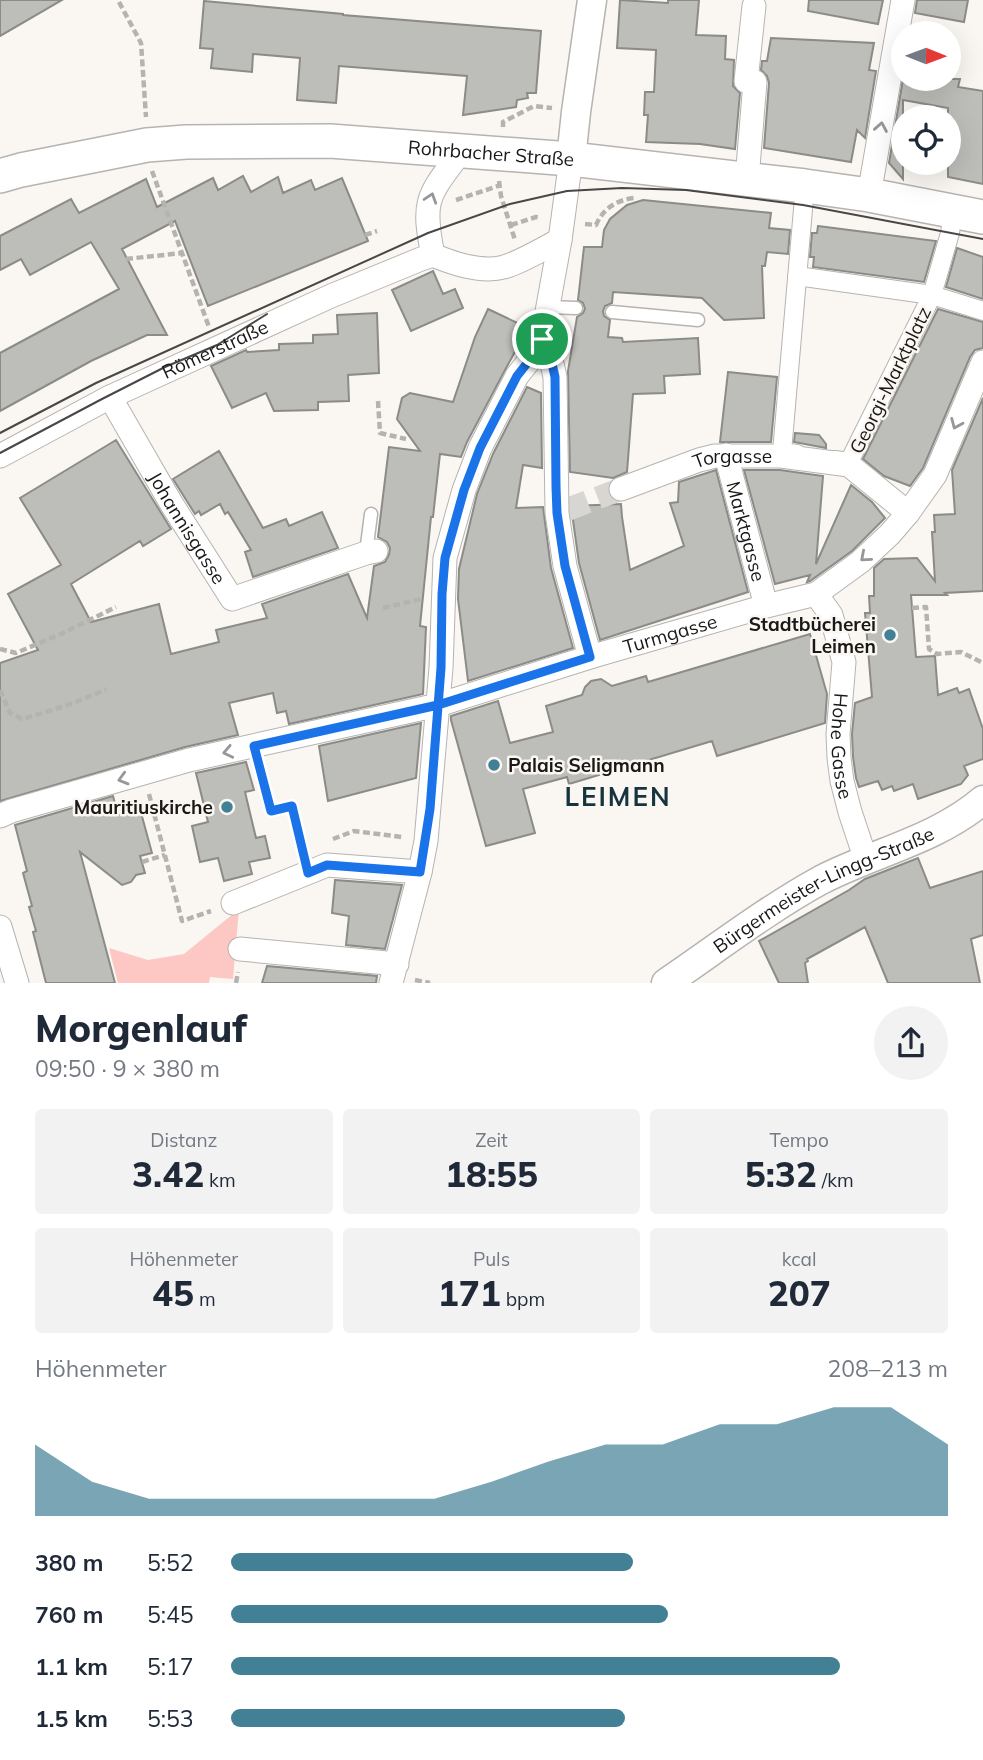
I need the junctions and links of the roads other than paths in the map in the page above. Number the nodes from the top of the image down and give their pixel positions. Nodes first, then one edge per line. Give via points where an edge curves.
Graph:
1 (592, 0) edge
2 (903, 0) edge
3 (754, 6) dead end
4 (462, 150) junction
5 (571, 159) junction
6 (0, 176) edge
7 (747, 180) junction
8 (805, 186) junction
9 (869, 195) junction
10 (968, 214) edge
11 (560, 240) junction
12 (433, 255) junction
13 (797, 276) junction
14 (932, 295) junction
15 (548, 307) junction
16 (576, 308) dead end
17 (983, 311) edge
18 (612, 312) dead end
19 (698, 320) dead end
20 (542, 339) junction
21 (983, 362) edge
22 (119, 393) junction
23 (726, 455) junction
24 (0, 456) edge
25 (621, 489) tunnel mouth
26 (908, 513) junction
27 (371, 514) dead end
28 (371, 552) joint
29 (816, 594) junction
30 (766, 606) junction
31 (590, 657) junction
32 (438, 705) junction
33 (983, 800) edge
34 (0, 816) edge
35 (866, 860) junction
36 (420, 872) junction
37 (233, 903) road end
38 (0, 927) edge
39 (240, 949) dead end
40 (394, 973) edge
41 (17, 983) edge
42 (666, 983) edge

1 - 5 street
9 -> 2 street
3 - 7 street via 746,81 755,82
4 - 5 main road, Rohrbacher Straße
4 - 6 main road, Rohrbacher Straße via 330,141 186,142 148,145
12 -> 4 street via 428,233 433,189
5 - 7 main road, Rohrbacher Straße
5 - 11 street
7 - 8 main road, Rohrbacher Straße
8 - 9 main road, Rohrbacher Straße
8 - 13 street
9 - 10 main road, Rohrbacher Straße
10 - 14 street, Georgi-Marktplatz via 950,233
11 - 12 street via 502,268 477,268
11 - 15 street
12 - 22 street, Römerstraße via 331,296
13 - 14 street, Georgi-Marktplatz
13 - 14 street, Georgi-Marktplatz via 782,452 849,462
14 - 17 street
15 - 16 lane
15 - 20 street
18 - 19 lane
20 - 31 street via 555,377 565,566
20 - 32 street via 480,448 448,545
21 -> 26 street, Turmgasse via 935,475
22 - 24 street, Römerstraße
22 - 28 street, Johannisgasse via 171,503 232,598
23 - 25 street, Torgasse via 699,460
23 - 26 street, Torgasse via 849,465
23 - 30 street, Marktgasse
26 -> 29 street, Turmgasse via 860,562
27 - 28 lane
29 - 30 street, Turmgasse
29 - 35 street, Hohe Gasse via 831,615 844,662 839,758
30 - 31 street, Turmgasse
31 - 32 street, Turmgasse
32 -> 34 street, Turmgasse via 189,760
32 - 36 street
33 - 35 street, Bürgermeister-Lingg-Straße via 929,835
35 - 42 street, Bürgermeister-Lingg-Straße via 798,894
36 - 37 street via 327,865
36 - 40 street
38 - 41 street
39 - 40 street

